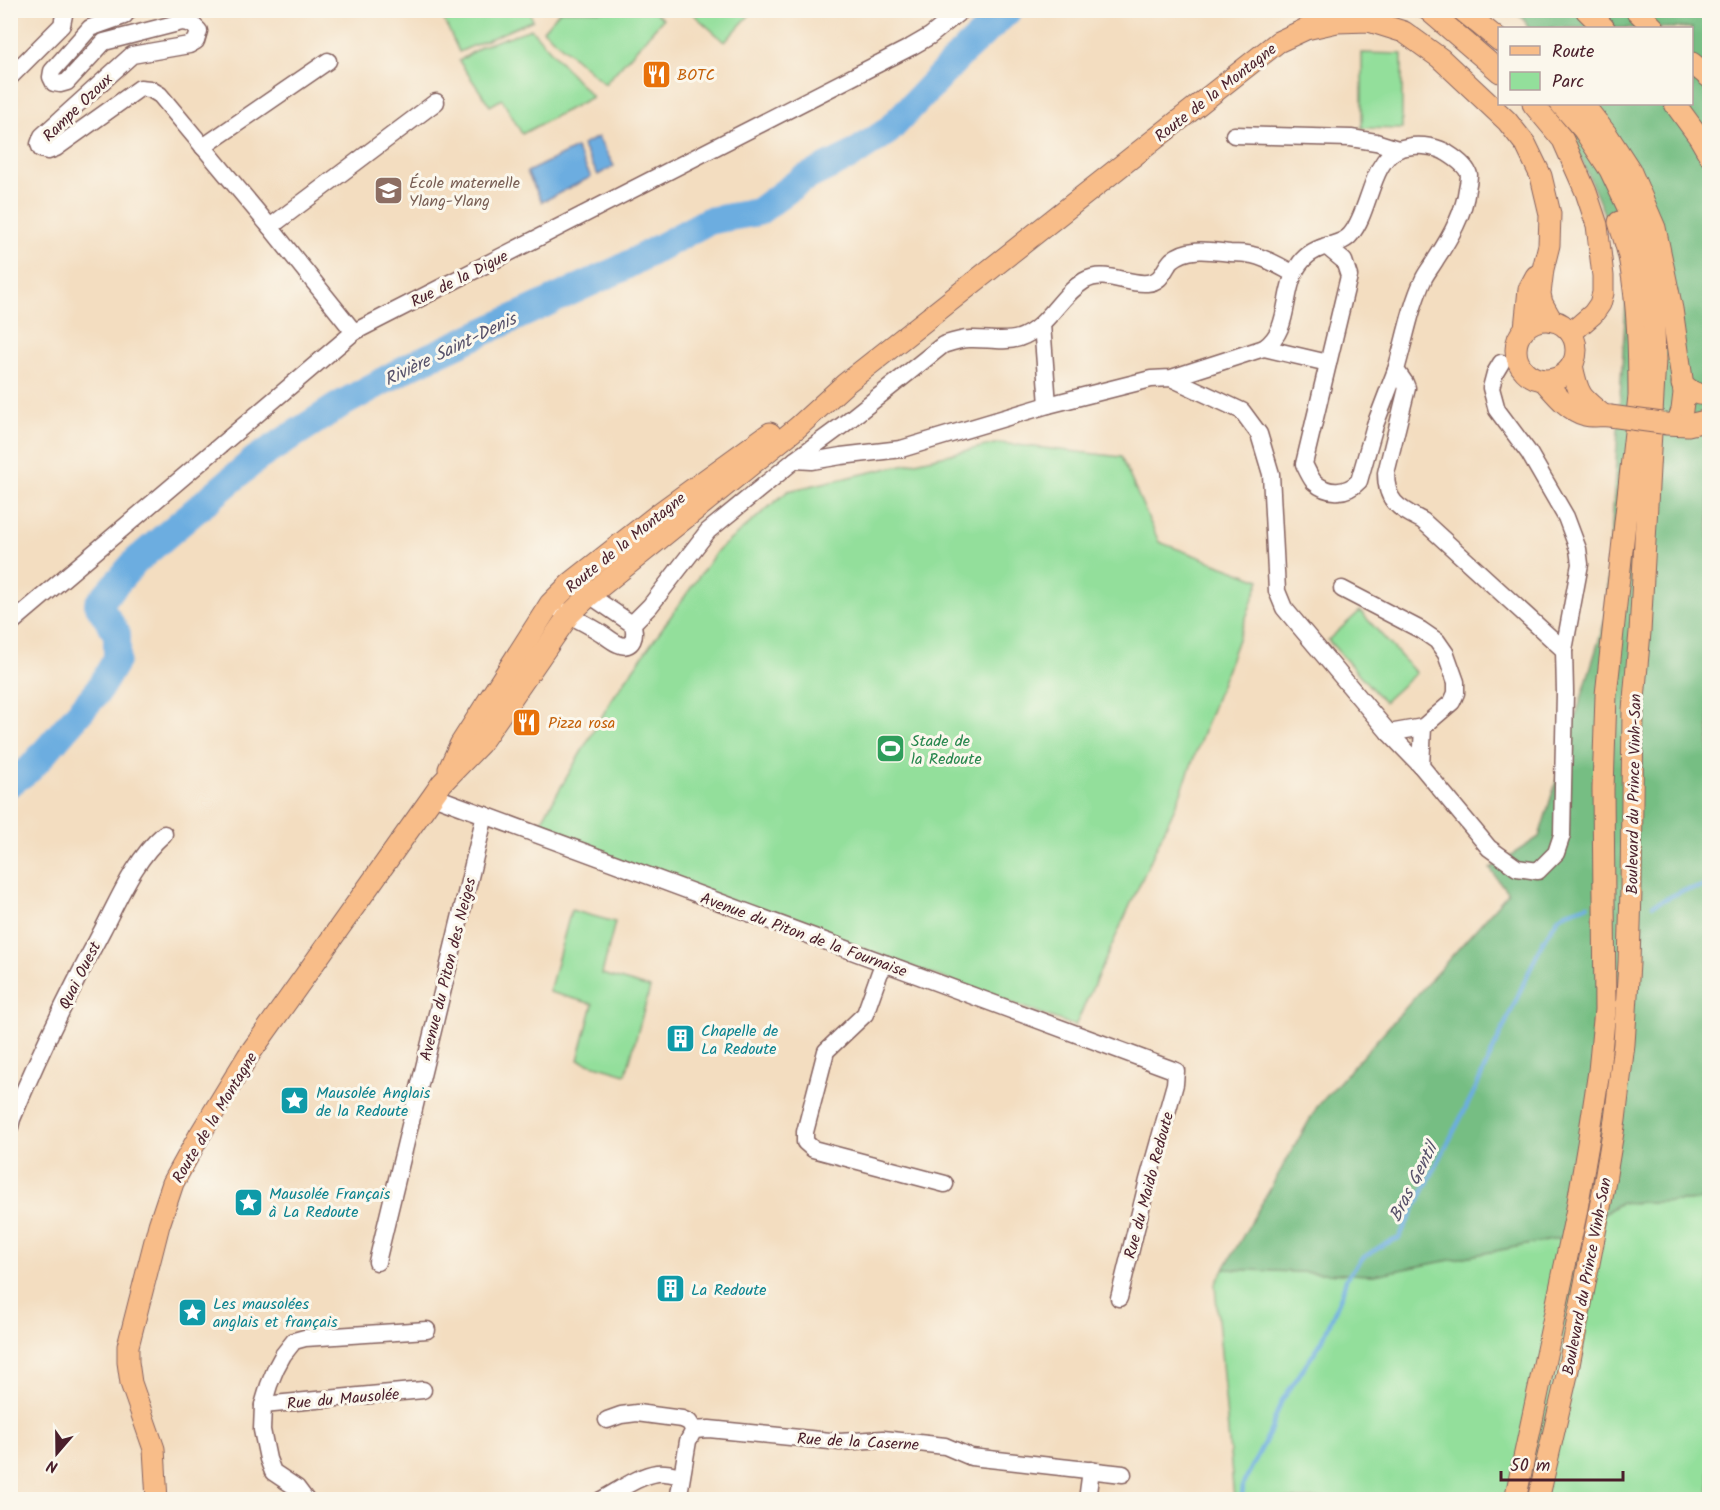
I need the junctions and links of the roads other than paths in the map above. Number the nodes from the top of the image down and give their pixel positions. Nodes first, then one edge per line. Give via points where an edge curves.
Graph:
1 (65, 10) edge
2 (129, 10) edge
3 (962, 10) edge
4 (1428, 10) edge
5 (1436, 10) edge
6 (1462, 10) edge
7 (1471, 10) edge
8 (1586, 10) edge
9 (1636, 10) edge
10 (1603, 27) edge
11 (1653, 27) edge
12 (1498, 30) edge
13 (1498, 39) edge
14 (1498, 56) edge
15 (328, 61) dead end
16 (1693, 64) edge
17 (1498, 70) edge
18 (10, 77) edge
19 (1710, 78) edge
20 (436, 102) dead end
21 (1534, 105) edge
22 (1551, 105) edge
23 (1563, 105) edge
24 (1583, 105) edge
25 (1676, 105) edge
26 (1234, 135) dead end
27 (203, 147) junction
28 (1398, 149) junction
29 (1710, 156) edge
30 (270, 227) junction
31 (1326, 246) junction
32 (1542, 269) junction
33 (1294, 274) junction
34 (1552, 321) junction
35 (1042, 324) junction
36 (1525, 328) junction
37 (354, 332) junction
38 (1571, 333) junction
39 (1264, 348) junction
40 (1328, 363) junction
41 (1500, 363) dead end
42 (1572, 365) junction
43 (1396, 370) junction
44 (1172, 378) junction
45 (1543, 380) junction
46 (844, 384) junction
47 (1682, 384) junction
48 (1710, 394) edge
49 (1048, 405) junction
50 (1607, 416) junction
51 (1710, 420) edge
52 (1670, 424) junction
53 (795, 460) junction
54 (571, 583) junction
55 (1342, 589) dead end
56 (590, 595) junction
57 (550, 604) junction
58 (569, 615) junction
59 (10, 624) edge
60 (632, 624) junction
61 (1564, 650) junction
62 (1423, 727) junction
63 (1389, 733) junction
64 (1421, 766) junction
65 (437, 790) junction
66 (484, 815) junction
67 (164, 834) dead end
68 (887, 964) junction
69 (1176, 1071) joint
70 (10, 1126) edge
71 (945, 1184) dead end
72 (377, 1262) dead end
73 (1119, 1298) dead end
74 (427, 1330) dead end
75 (423, 1390) dead end
76 (263, 1405) junction
77 (607, 1420) dead end
78 (694, 1430) junction
79 (1091, 1470) junction
80 (1123, 1474) dead end
81 (681, 1476) junction
82 (157, 1500) edge
83 (306, 1500) edge
84 (601, 1500) edge
85 (678, 1500) edge
86 (1087, 1500) edge
87 (1515, 1500) edge
88 (1538, 1500) edge

1 - 18 street via 62,25
2 - 27 street, Rampe Ozoux via 124,16 90,28 52,71 54,82 67,82 104,42 182,22 199,31 196,41 132,56 42,136 41,149 48,152 56,148 140,88 160,95
3 - 37 street, Rue de la Digue via 911,47
4 - 17 main road
5 - 14 main road
6 - 13 main road
7 - 12 main road
8 - 10 main road
9 - 11 main road
15 - 27 street
16 - 19 main road
20 - 30 street
21 - 38 main road via 1563,140 1597,225 1603,293 1593,314
22 - 87 main road, Boulevard du Prince Vinh-San via 1577,135 1599,171 1614,207 1630,260 1635,295 1639,396 1606,695 1605,1010 1599,1071 1576,1214
23 - 88 main road, Boulevard du Prince Vinh-San via 1610,170 1630,212 1653,297 1655,359 1633,710 1624,1044 1603,1192
24 - 47 main road via 1630,170 1655,228
25 - 29 main road
26 - 28 street via 1351,138
27 - 30 street, Rampe Ozoux
28 - 31 street via 1378,171 1350,237
28 - 43 street via 1416,146 1446,152 1464,165 1469,176 1462,212 1413,304
30 - 37 street, Rampe Ozoux
31 - 33 street via 1306,255
31 - 40 street via 1344,261 1349,276
32 - 34 main road, Route de la Montagne via 1540,294
32 - 36 main road, Route de la Montagne via 1529,289
32 - 46 main road, Route de la Montagne via 1549,245 1550,214 1541,176 1526,145 1507,121 1440,58 1404,32 1369,21 1337,22 1306,29 1278,42
33 - 35 street via 1252,255 1186,252 1172,260 1158,280 1148,284 1098,276 1087,279
33 - 39 street via 1281,327 1272,343
34 - 36 main road via 1540,320
34 - 38 main road
35 - 49 street
35 - 53 street via 1019,338 957,340 943,345
36 - 45 main road via 1516,343 1517,360 1527,374
37 - 59 street, Rue de la Digue
38 - 42 main road via 1576,349
39 - 40 street
39 - 44 street
40 - 43 street via 1304,464 1312,480 1332,491 1344,492 1359,481
41 - 61 street via 1491,388 1497,410 1529,453 1566,517 1578,549 1580,564
42 - 45 main road via 1560,377
42 - 50 main road via 1579,394
43 - 61 street via 1407,388 1386,473 1392,501 1423,521
44 - 49 street via 1151,379
44 - 63 street via 1242,411 1258,434 1270,474 1277,591 1284,608
45 - 50 main road via 1575,411
46 - 54 main road, Route de la Montagne via 751,446
46 - 56 main road, Route de la Montagne via 798,427
47 - 48 main road via 1692,393
47 - 52 main road via 1682,410
49 - 53 street via 901,449
50 - 52 main road, bridge
51 - 52 main road
53 - 60 street via 708,531
54 - 56 street
54 - 57 main road, Route de la Montagne
55 - 62 street via 1421,630 1437,641 1446,654 1456,693 1452,702
56 - 58 main road, Route de la Montagne
56 - 60 street
57 - 58 street
57 - 65 main road, Route de la Montagne via 460,745
58 - 60 street via 620,645 627,645 635,636
58 - 65 main road, Route de la Montagne via 480,744
61 - 64 street via 1562,835 1556,853 1538,871 1517,868 1489,848
62 - 63 street
62 - 64 street
63 - 64 street
65 - 66 street, Avenue du Piton de la Fournaise
65 - 82 main road, Route de la Montagne via 248,1056 173,1183 128,1346 131,1383 154,1449
66 - 68 street, Avenue du Piton de la Fournaise
66 - 72 street, Avenue du Piton des Neiges
67 - 70 street, Quai Ouest via 131,875 38,1058
68 - 69 street, Avenue du Piton de la Fournaise
68 - 71 street via 880,972 865,1014 826,1050 805,1142 813,1149
69 - 73 street, Rue du Maido Redoute
74 - 76 street, Rue du Mausolée via 294,1341 276,1368
75 - 76 street, Rue du Mausolée
76 - 83 street, Rue du Mausolée via 262,1430 273,1472 297,1488
77 - 78 street via 637,1413 682,1419
78 - 79 street, Rue de la Caserne via 852,1442 883,1439 945,1446 970,1457
78 - 81 street
79 - 80 street, Rue de la Caserne
79 - 86 street
81 - 84 street via 656,1473
81 - 85 street

